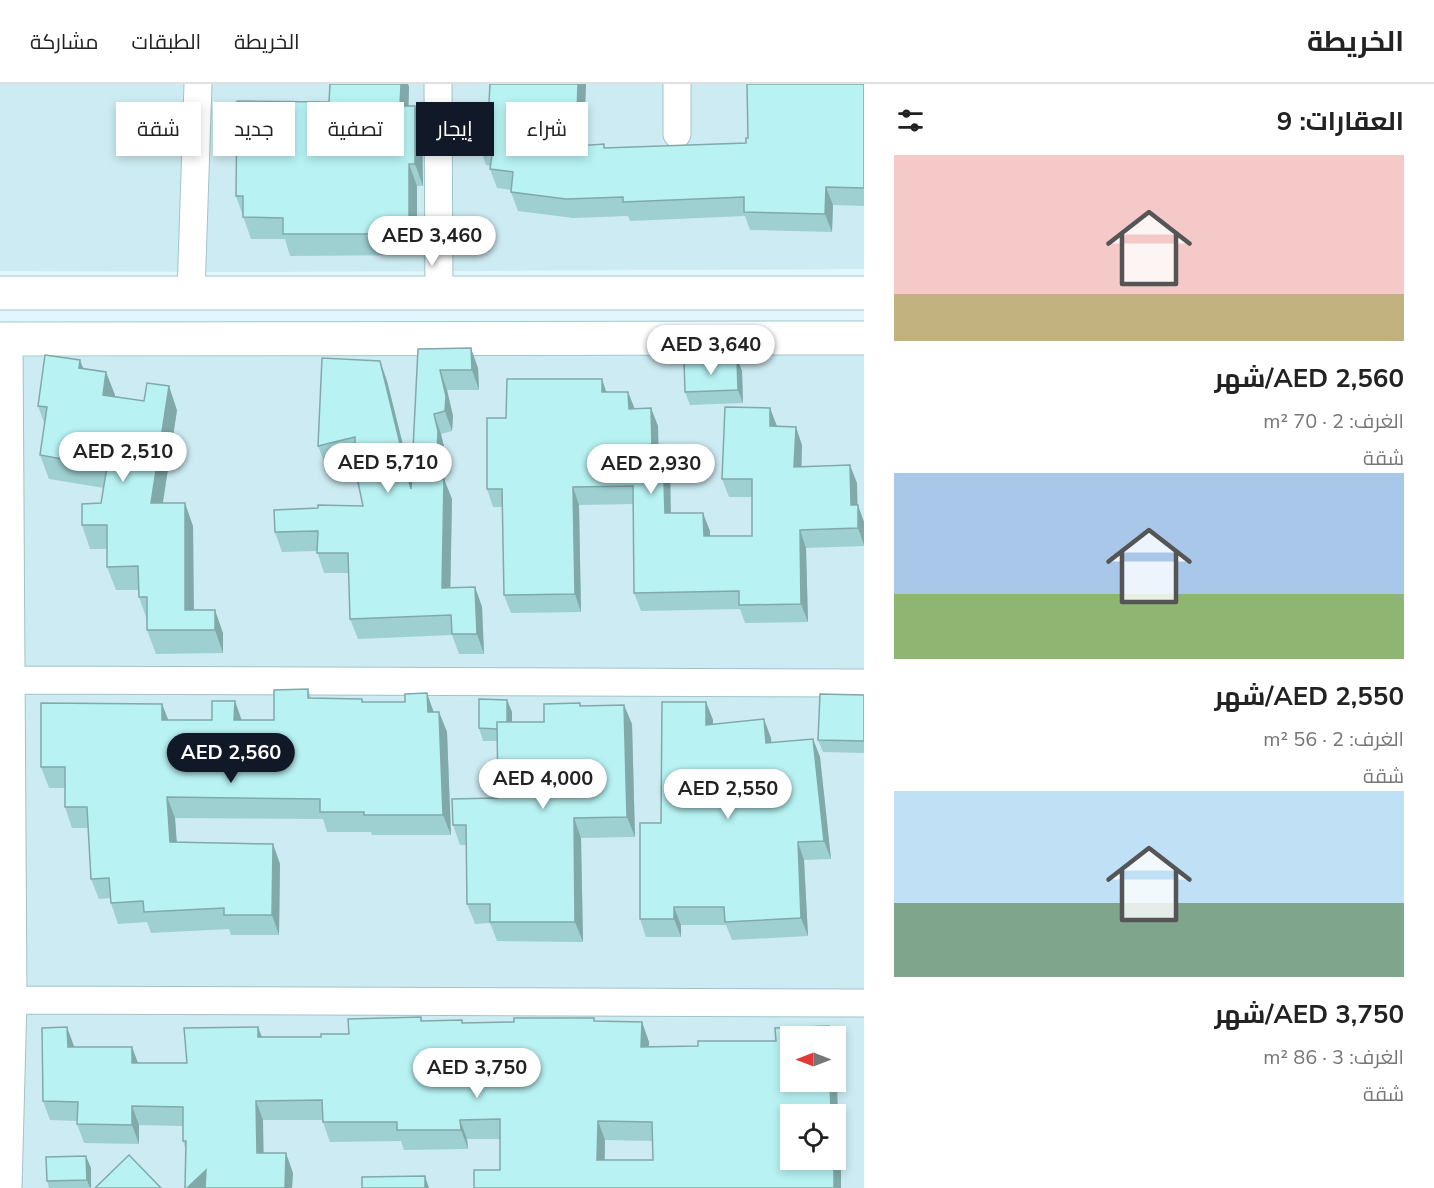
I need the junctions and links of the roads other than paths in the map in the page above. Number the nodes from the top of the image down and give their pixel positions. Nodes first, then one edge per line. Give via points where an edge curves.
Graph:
1 (198, 84) edge
2 (438, 84) edge
3 (677, 84) edge
4 (677, 134) dead end
5 (0, 293) edge
6 (191, 293) junction
7 (440, 293) junction
8 (864, 293) edge
9 (864, 338) edge
10 (4, 339) edge
11 (189, 339) junction
12 (11, 680) junction
13 (864, 683) edge
14 (13, 1000) junction
15 (864, 1003) edge
16 (8, 1188) edge

1 - 6 street
2 - 7 street
3 - 4 street
5 - 6 street
6 - 7 street
7 - 8 street
7 - 11 street
9 - 11 street
10 - 11 street
10 - 12 street
12 - 13 street
12 - 14 street
14 - 15 street
14 - 16 street

